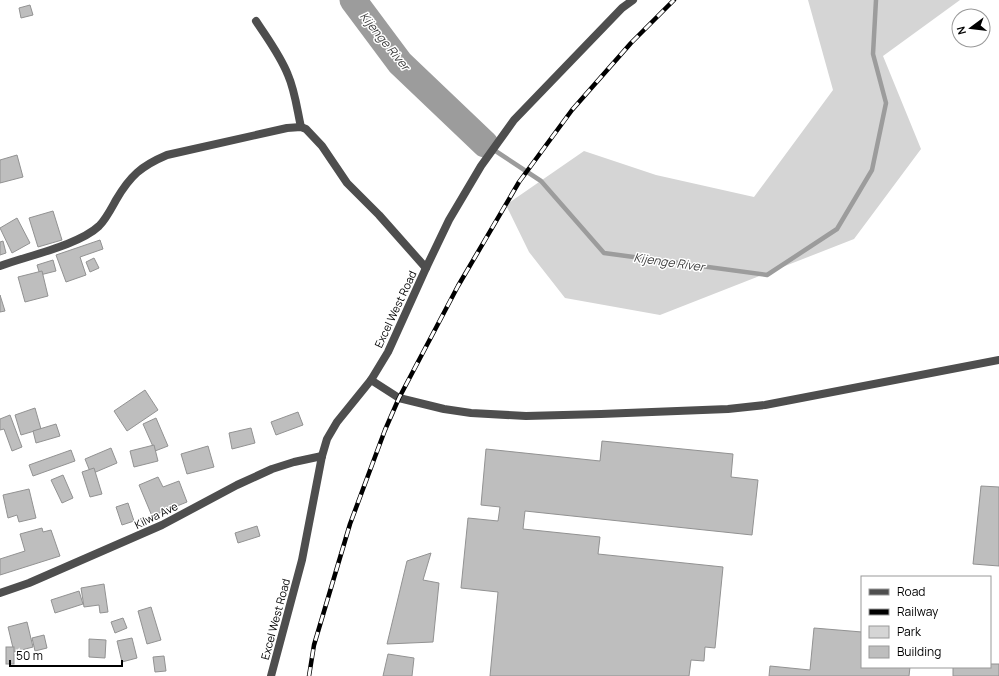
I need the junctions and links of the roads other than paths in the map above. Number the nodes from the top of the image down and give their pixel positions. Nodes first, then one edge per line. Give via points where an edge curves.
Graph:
1 (633, 0) edge
2 (256, 21) dead end
3 (300, 126) junction
4 (0, 266) edge
5 (426, 268) junction
6 (999, 360) edge
7 (371, 380) junction
8 (322, 456) junction
9 (0, 593) edge
10 (271, 676) edge

1 - 5 street, Excel West Road via 622,8 514,120 481,166 449,220
2 - 3 street via 278,54 288,75 295,96
3 - 4 street via 167,155 150,162 125,184 99,226 88,234
3 - 5 street via 322,146 347,182
5 - 7 street, Excel West Road via 388,352
6 - 7 street via 765,405 601,414 471,414 399,398
7 - 8 street, Excel West Road via 337,422 327,439
8 - 9 street, Kilwa Ave via 272,470 237,485 162,526 30,583
8 - 10 street, Excel West Road via 302,560

